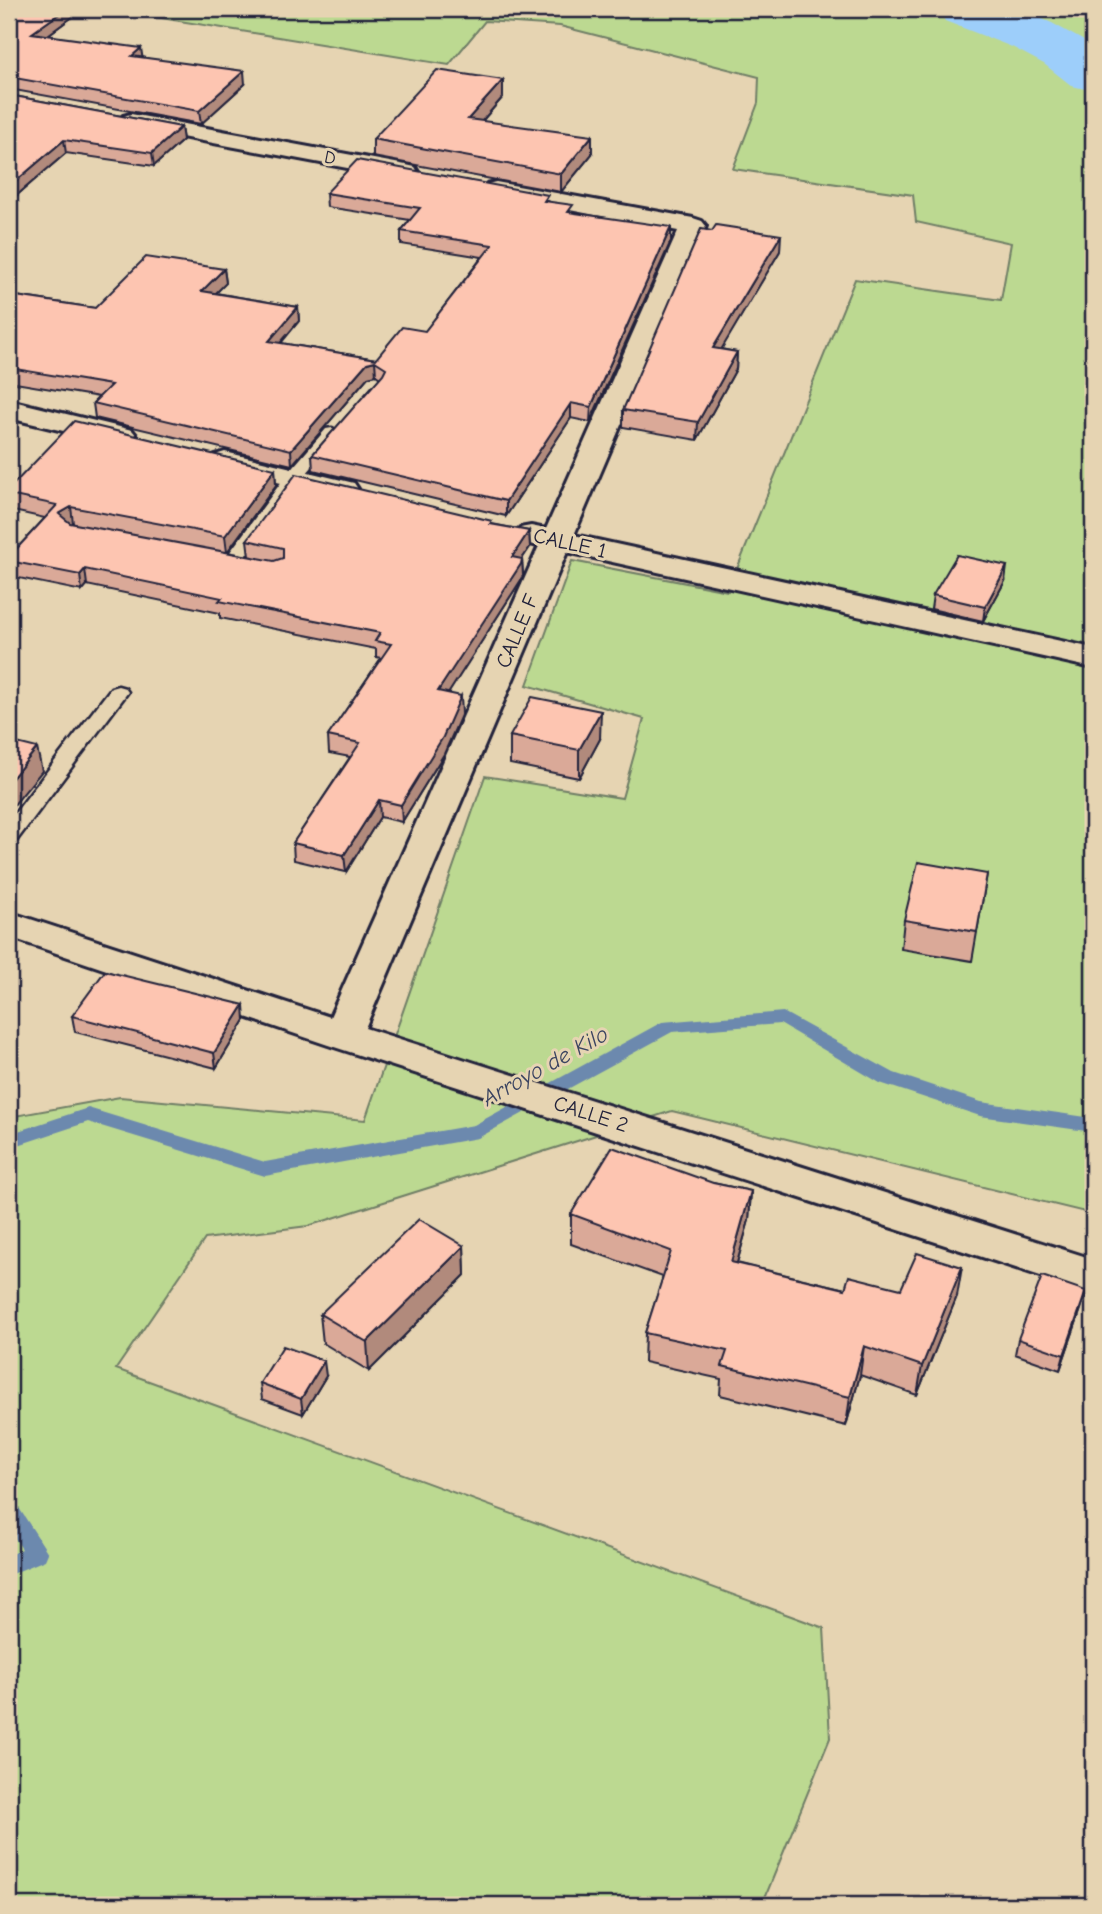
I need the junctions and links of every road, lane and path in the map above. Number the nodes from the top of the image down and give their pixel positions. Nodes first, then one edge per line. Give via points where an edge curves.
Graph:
1 (104, 116) edge
2 (433, 177) edge
3 (474, 185) edge
4 (9, 409) edge
5 (348, 414) edge
6 (145, 442) edge
7 (199, 455) edge
8 (294, 478) junction
9 (372, 496) edge
10 (503, 528) edge
11 (556, 540) junction
12 (254, 565) edge
13 (1093, 658) edge
14 (118, 692) dead end
15 (9, 835) edge
16 (9, 924) edge
17 (342, 1035) junction
18 (1093, 1276) edge

1 - 2 street, D
3 - 11 street, CALLE F via 693,226
4 - 6 street
5 - 8 lane
7 - 8 street
8 - 9 street
8 - 12 lane via 226,559
10 - 11 street, CALLE 1
11 - 13 street, CALLE 1
11 - 17 street, CALLE F
14 - 15 lane
16 - 17 street, CALLE 2
17 - 18 street, CALLE 2

